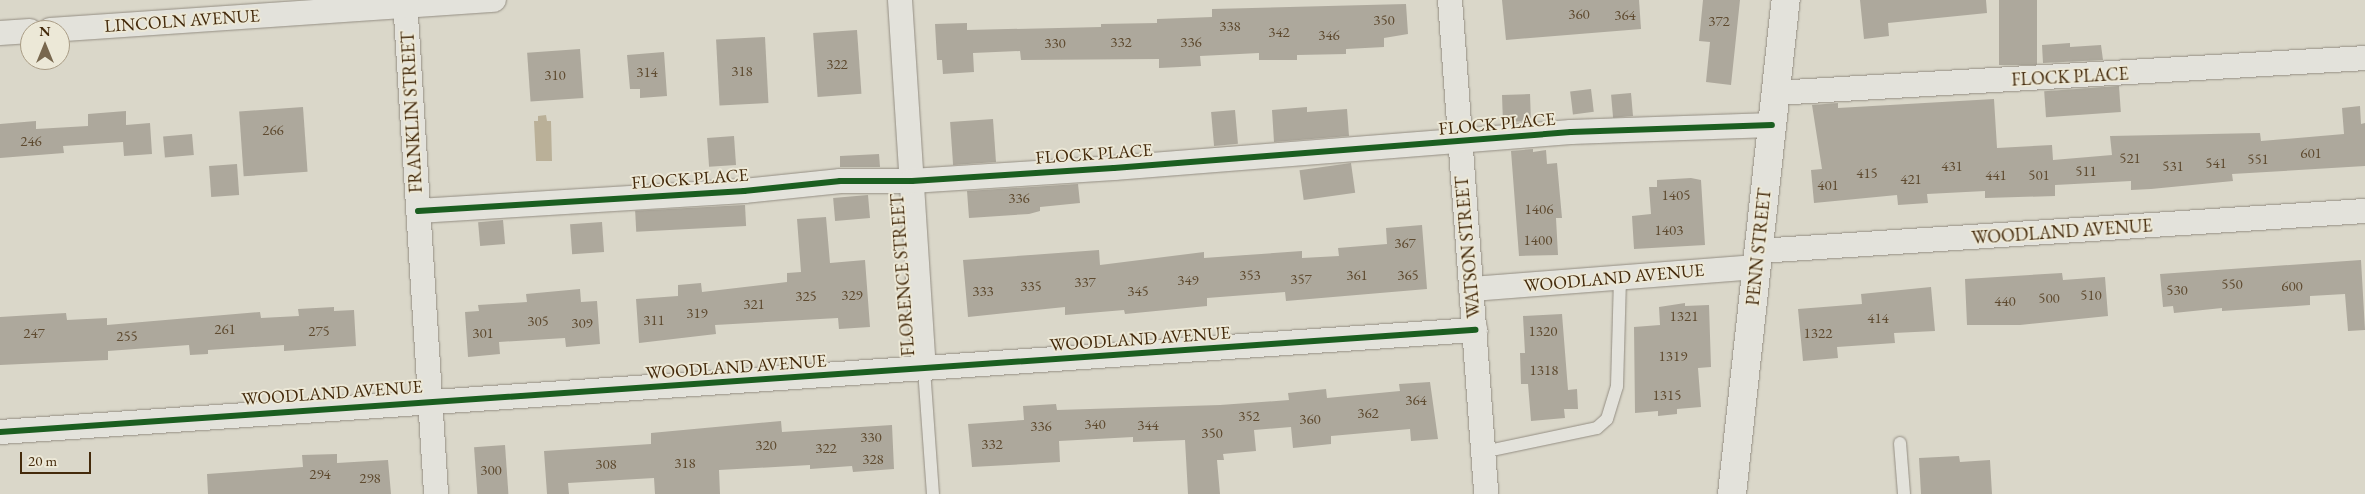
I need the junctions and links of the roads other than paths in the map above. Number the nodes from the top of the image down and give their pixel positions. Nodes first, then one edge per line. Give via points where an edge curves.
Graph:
1 (494, 0) edge
2 (900, 0) edge
3 (1450, 0) edge
4 (1786, 0) edge
5 (405, 3) edge
6 (70, 28) edge
7 (20, 32) edge
8 (0, 33) edge
9 (2365, 58) edge
10 (1775, 93) junction
11 (1772, 125) junction
12 (1460, 142) junction
13 (912, 181) junction
14 (418, 211) junction
15 (2365, 211) edge
16 (1758, 259) junction
17 (1620, 276) junction
18 (1471, 289) junction
19 (1475, 330) junction
20 (924, 369) junction
21 (430, 402) junction
22 (0, 432) edge
23 (1900, 443) dead end
24 (1483, 452) junction
25 (436, 494) edge
26 (933, 494) edge
27 (1486, 494) edge
28 (1732, 494) edge
29 (1904, 494) edge

1 - 5 street, LINCOLN AVENUE
2 - 13 street, FLORENCE STREET
3 - 12 street, WATSON STREET
4 - 10 street, PENN STREET
5 - 6 street, LINCOLN AVENUE
5 - 14 street, FRANKLIN STREET
7 - 8 street
9 - 10 street, FLOCK PLACE
10 - 11 street, PENN STREET
11 - 12 street, FLOCK PLACE via 1572,132
11 - 16 street, PENN STREET
12 - 13 street, FLOCK PLACE
12 - 18 street, WATSON STREET
13 - 14 street, FLOCK PLACE via 840,182 734,192
13 - 20 street, FLORENCE STREET
14 - 21 street, FRANKLIN STREET
15 - 16 street, WOODLAND AVENUE
16 - 17 street, WOODLAND AVENUE
16 - 28 street, PENN STREET
17 - 18 street, WOODLAND AVENUE
17 - 24 lane via 1617,386 1607,419 1597,428
18 - 19 street, WATSON STREET
19 - 20 street, WOODLAND AVENUE
19 - 24 street, WATSON STREET
20 - 21 street, WOODLAND AVENUE
20 - 26 lane, FLORENCE STREET
21 - 22 street, WOODLAND AVENUE
21 - 25 street, FRANKLIN STREET
23 - 29 lane
24 - 27 street, WATSON STREET

